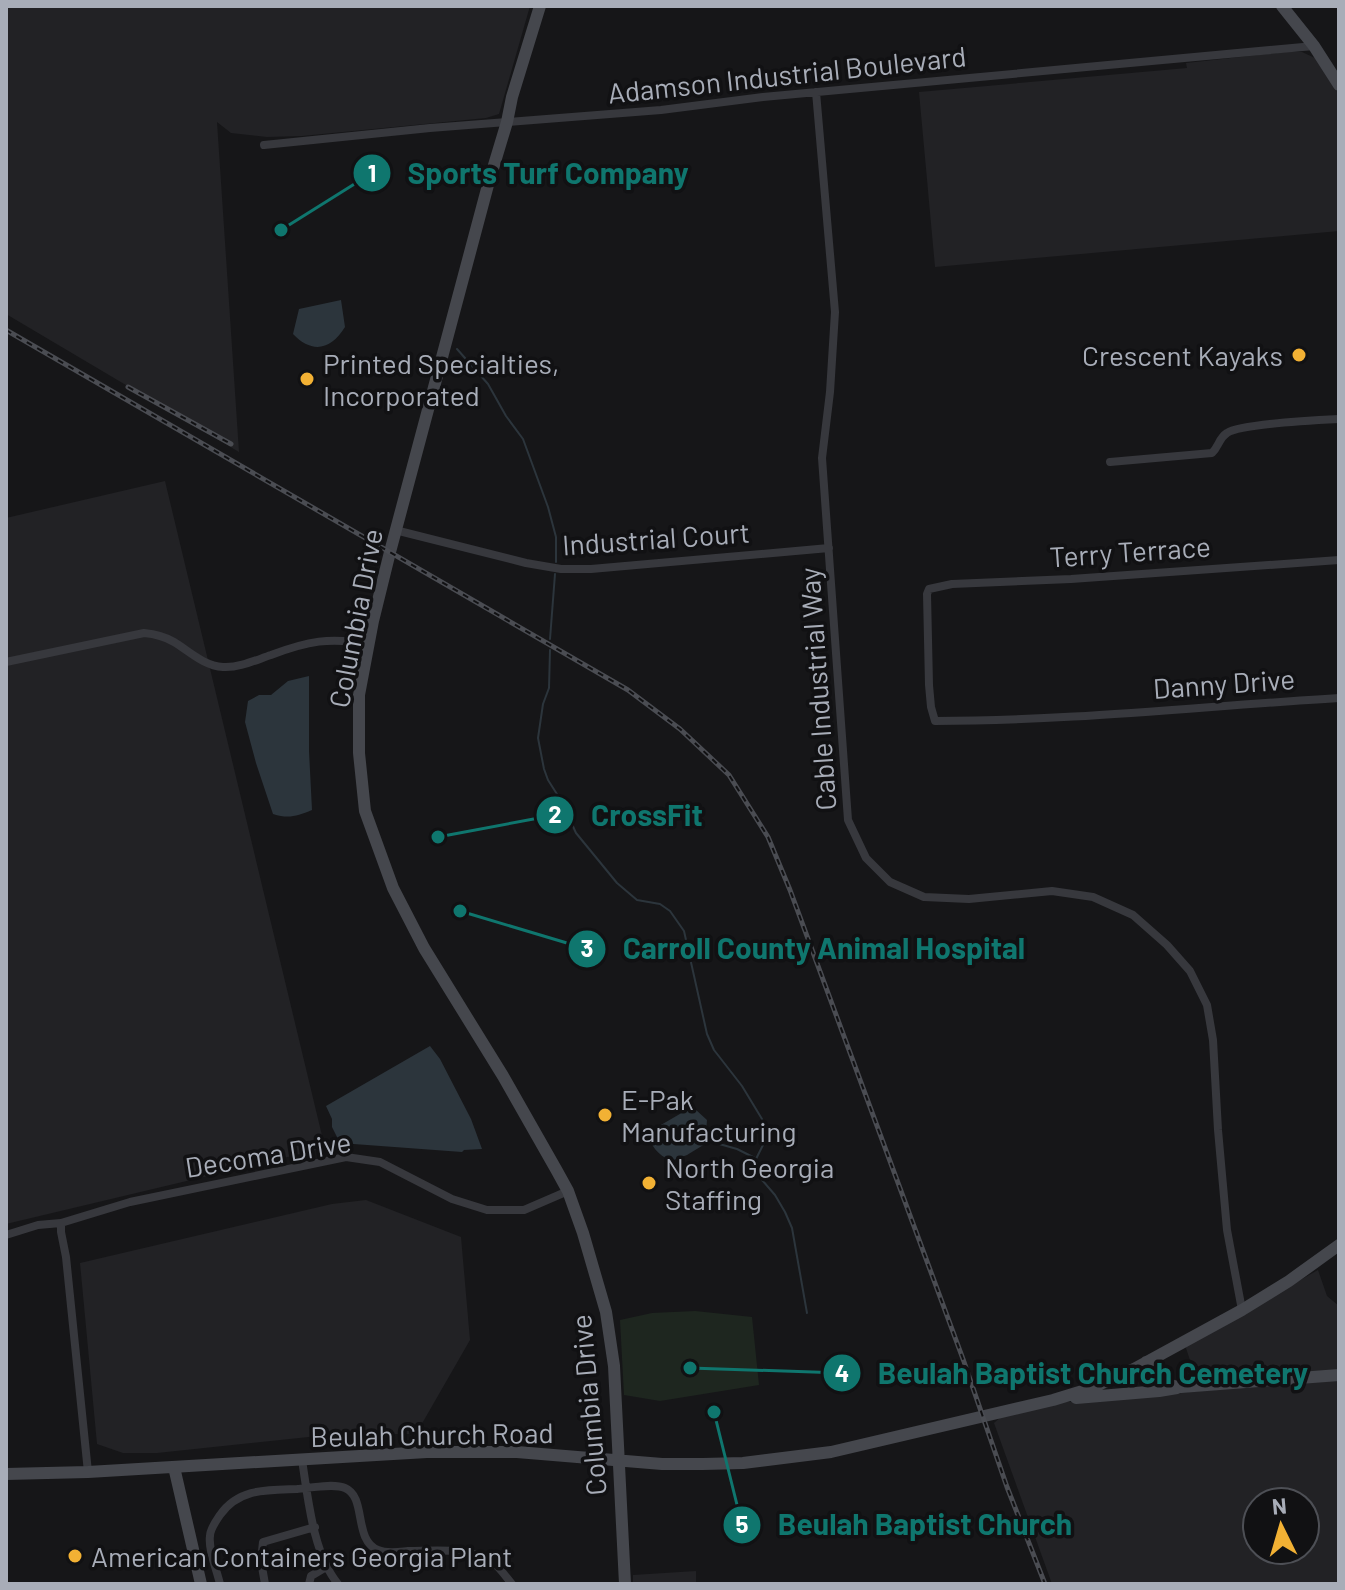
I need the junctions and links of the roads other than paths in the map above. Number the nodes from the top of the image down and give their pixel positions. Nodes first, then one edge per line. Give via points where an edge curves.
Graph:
1 (540, 6) edge
2 (1282, 6) edge
3 (1314, 46) junction
4 (1339, 85) edge
5 (816, 92) junction
6 (507, 122) junction
7 (264, 145) dead end
8 (1339, 419) edge
9 (1110, 462) dead end
10 (395, 530) junction
11 (829, 548) junction
12 (1339, 560) edge
13 (927, 594) joint
14 (369, 644) junction
15 (6, 662) edge
16 (1339, 698) edge
17 (568, 1191) junction
18 (61, 1223) junction
19 (6, 1235) edge
20 (1339, 1245) edge
21 (1242, 1310) junction
22 (1146, 1362) junction
23 (1339, 1375) edge
24 (1181, 1387) junction
25 (1053, 1400) junction
26 (302, 1460) junction
27 (619, 1461) junction
28 (174, 1467) junction
29 (88, 1472) junction
30 (6, 1474) edge
31 (307, 1488) junction
32 (315, 1527) junction
33 (326, 1567) junction
34 (201, 1584) edge
35 (220, 1584) edge
36 (265, 1584) edge
37 (309, 1584) edge
38 (338, 1584) edge
39 (512, 1584) edge
40 (625, 1584) edge

1 - 6 street, Columbia Drive
2 - 3 street
3 - 4 street
3 - 5 street, Adamson Industrial Boulevard
5 - 6 street, Adamson Industrial Boulevard
5 - 11 street, Cable Industrial Way via 835,312 822,458
6 - 7 street, Adamson Industrial Boulevard
6 - 10 street, Columbia Drive
8 - 9 street via 1230,430 1212,453
10 - 11 street, Industrial Court via 561,569
10 - 14 street, Columbia Drive
11 - 21 street, Cable Industrial Way via 848,820 866,858 890,882 924,897 969,899 1052,891 1093,897 1133,915 1190,971 1207,1005 1213,1040 1227,1230
12 - 13 street, Terry Terrace via 952,584
13 - 16 street, Danny Drive via 935,721
14 - 15 street via 314,641 226,667 211,666 173,641 144,633
14 - 17 street, Columbia Drive via 359,695 359,753 365,811 393,888
17 - 18 street, Decoma Drive via 524,1210 487,1210 452,1199 380,1162 346,1157 130,1202
17 - 27 street, Columbia Drive via 606,1312
18 - 19 street, Decoma Drive
18 - 29 street
20 - 21 street, Beulah Church Road
21 - 22 street, Beulah Church Road
22 - 24 street via 1161,1380
22 - 25 street, Beulah Church Road
23 - 24 street
24 - 25 street
25 - 27 street, Beulah Church Road via 807,1456 741,1463
26 - 27 street, Beulah Church Road via 477,1451
26 - 28 street, Beulah Church Road
26 - 31 street
27 - 40 street, Columbia Drive
28 - 29 street, Beulah Church Road
28 - 34 street
29 - 30 street, Beulah Church Road
31 - 32 street
31 - 35 street via 245,1493 226,1507 210,1537
31 - 39 street via 345,1488 354,1496 367,1542 374,1549 482,1556
32 - 33 street
32 - 36 street via 263,1542
33 - 37 street via 311,1576
33 - 38 street

